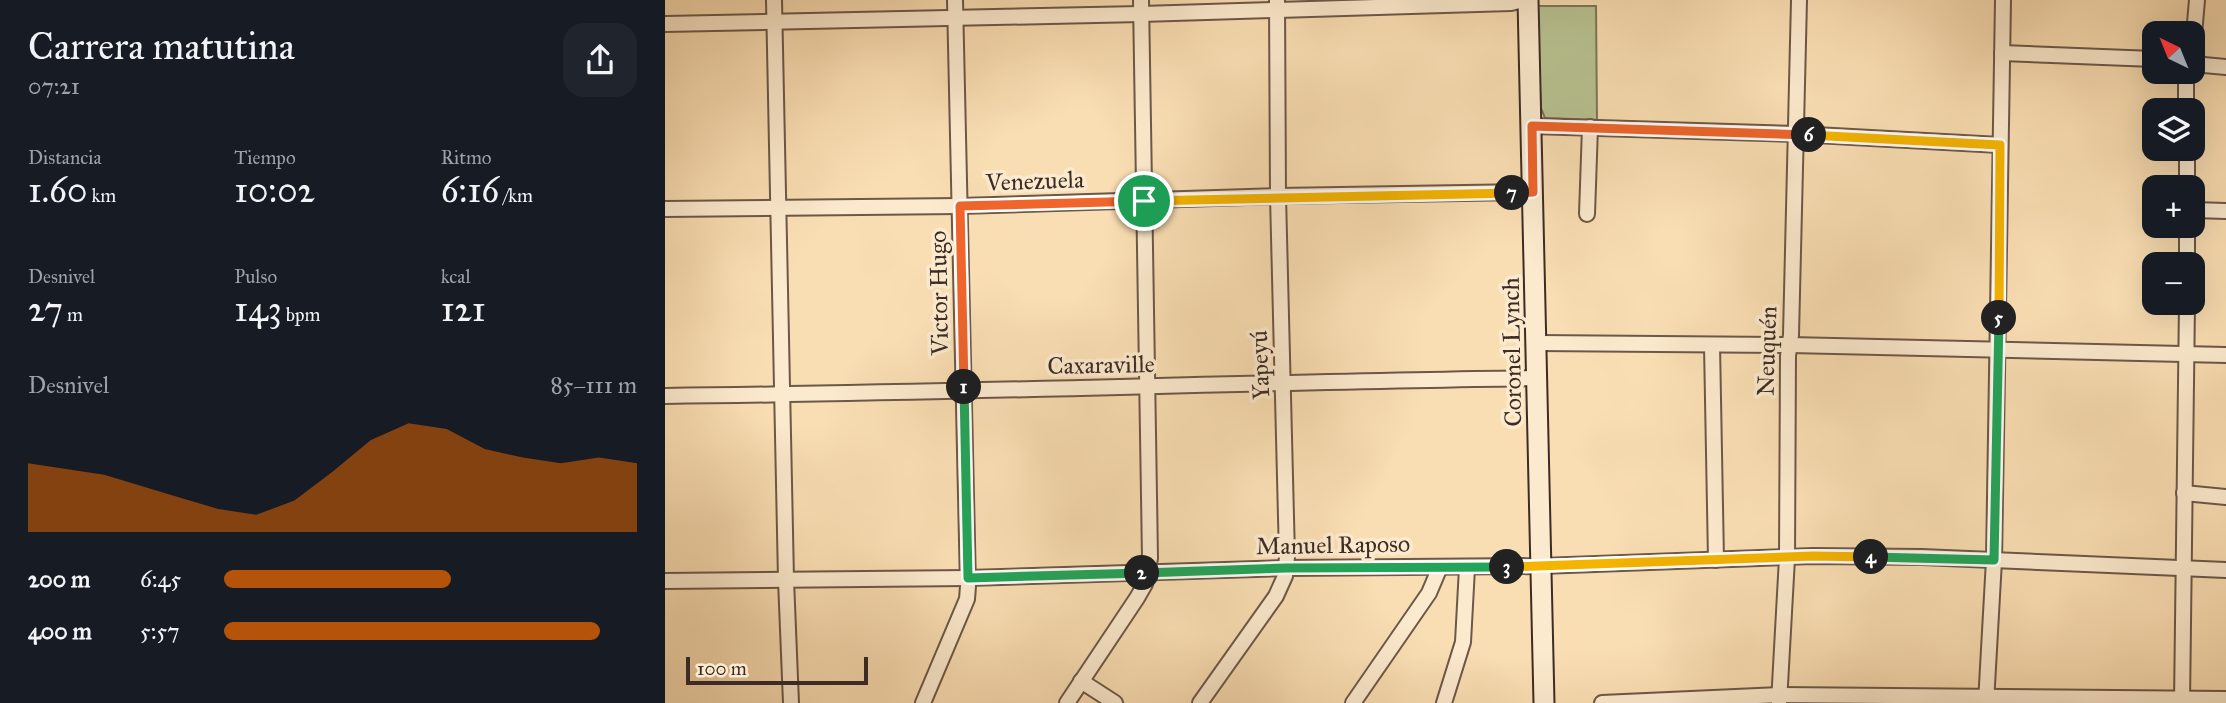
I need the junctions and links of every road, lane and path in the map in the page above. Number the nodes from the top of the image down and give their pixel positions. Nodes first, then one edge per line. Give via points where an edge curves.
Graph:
1 (774, 0) edge
2 (955, 0) edge
3 (1526, 0) edge
4 (1799, 0) edge
5 (2003, 0) edge
6 (2197, 0) edge
7 (1277, 4) edge
8 (1141, 7) edge
9 (955, 17) junction
10 (775, 21) junction
11 (2195, 21) edge
12 (665, 24) edge
13 (2002, 53) junction
14 (2142, 59) edge
15 (2205, 65) edge
16 (2226, 66) edge
17 (1532, 126) junction
18 (1590, 127) junction
19 (1797, 134) junction
20 (2000, 145) junction
21 (1533, 192) junction
22 (1278, 196) junction
23 (1144, 201) junction
24 (779, 206) junction
25 (960, 206) junction
26 (665, 209) edge
27 (2205, 210) edge
28 (2226, 211) edge
29 (1587, 214) dead end
30 (2187, 315) edge
31 (1537, 343) junction
32 (1712, 345) junction
33 (1790, 345) junction
34 (1999, 351) junction
35 (2186, 355) junction
36 (2226, 355) edge
37 (1537, 378) junction
38 (1283, 381) junction
39 (1148, 387) junction
40 (964, 390) junction
41 (783, 395) junction
42 (665, 396) edge
43 (2184, 493) junction
44 (2226, 498) edge
45 (1787, 558) junction
46 (1716, 559) junction
47 (1994, 560) junction
48 (1541, 566) junction
49 (1440, 567) junction
50 (1286, 568) junction
51 (1467, 568) junction
52 (2182, 570) junction
53 (2226, 570) edge
54 (1148, 573) junction
55 (968, 578) junction
56 (786, 580) junction
57 (665, 581) edge
58 (1081, 681) junction
59 (1780, 699) edge
60 (2226, 699) edge
61 (1987, 700) edge
62 (2182, 700) edge
63 (791, 703) edge
64 (923, 703) edge
65 (1067, 703) edge
66 (1115, 703) edge
67 (1200, 703) edge
68 (1353, 703) edge
69 (1444, 703) edge
70 (1544, 703) edge
71 (1602, 703) edge

1 - 10 street
2 - 9 street, Victor Hugo
3 - 7 street
3 - 17 main road, Coronel Lynch
4 - 19 street, Neuquén
5 - 13 street
6 - 11 street
7 - 8 street
7 - 22 street, Yapeyú
8 - 9 street
8 - 23 street
9 - 10 street
9 - 25 street, Victor Hugo
10 - 12 street
10 - 24 street
13 - 14 street
13 - 20 street
15 - 16 street
17 - 18 street
17 - 21 main road, Coronel Lynch
18 - 19 street
18 - 29 street
19 - 20 street
19 - 33 street, Neuquén
20 - 34 street
21 - 22 street, Venezuela
21 - 31 main road, Coronel Lynch
22 - 23 street, Venezuela
22 - 38 street, Yapeyú
23 - 25 street, Venezuela
23 - 39 street
24 - 25 street, Venezuela
24 - 26 street, Venezuela
24 - 41 street
25 - 40 street, Victor Hugo
27 - 28 street
30 - 35 street
31 - 32 street
31 - 37 main road, Coronel Lynch
32 - 33 street
32 - 46 street
33 - 34 street
33 - 45 street, Neuquén
34 - 35 street
34 - 47 street
35 - 36 street
35 - 43 street
37 - 38 street, Caxaraville
37 - 48 main road, Coronel Lynch
38 - 39 street, Caxaraville
38 - 50 street, Yapeyú
39 - 40 street, Caxaraville
39 - 54 street
40 - 41 street, Caxaraville
40 - 55 street, Victor Hugo
41 - 42 street, Caxaraville
41 - 56 street
43 - 44 street
43 - 52 street
45 - 46 street, Manuel Raposo
45 - 47 street, Manuel Raposo
45 - 59 street, Neuquén
46 - 48 street, Manuel Raposo
47 - 52 street, Manuel Raposo
47 - 61 street
48 - 51 street, Manuel Raposo
48 - 70 main road, Coronel Lynch
49 - 50 street, Manuel Raposo
49 - 51 street, Manuel Raposo
49 - 68 street via 1429,593
50 - 54 street, Manuel Raposo
50 - 67 street, Yapeyú via 1276,596
51 - 69 street via 1463,642
52 - 53 street, Manuel Raposo
52 - 62 street
54 - 55 street, Manuel Raposo
54 - 58 street via 1137,598
55 - 56 street, Manuel Raposo
55 - 64 street, Victor Hugo via 967,599
56 - 57 street, Manuel Raposo
56 - 63 street
58 - 65 street
58 - 66 street
59 - 61 street
59 - 71 street
60 - 62 street
61 - 62 street

